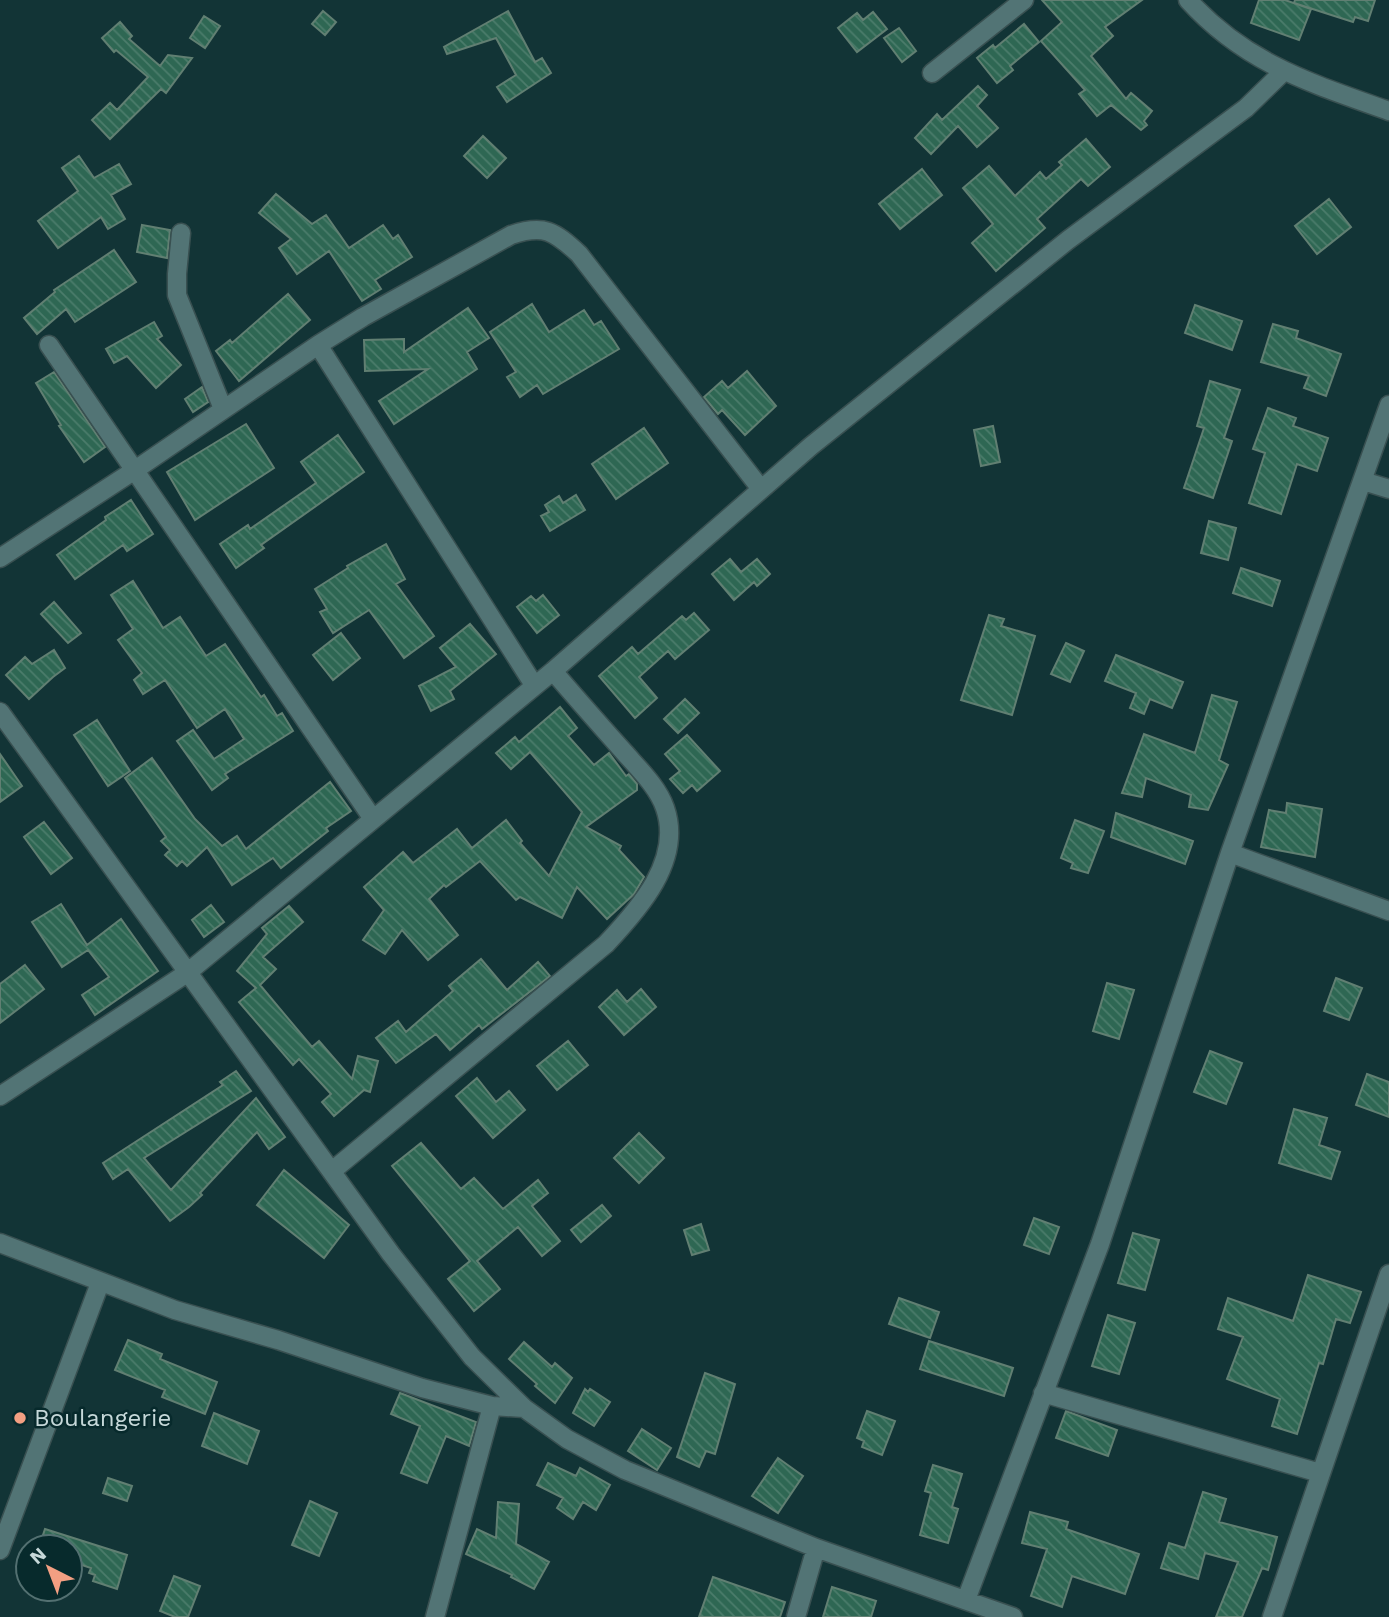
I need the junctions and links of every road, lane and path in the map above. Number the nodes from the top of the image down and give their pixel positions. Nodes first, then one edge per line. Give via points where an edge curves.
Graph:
1 (1024, 0) edge
2 (1188, 0) edge
3 (1284, 71) junction
4 (932, 74) dead end
5 (1389, 111) edge
6 (181, 233) dead end
7 (49, 345) dead end
8 (318, 345) junction
9 (1389, 405) edge
10 (223, 409) junction
11 (135, 470) junction
12 (1363, 481) junction
13 (761, 489) junction
14 (1389, 489) edge
15 (0, 558) edge
16 (553, 671) junction
17 (534, 685) junction
18 (0, 712) edge
19 (373, 819) junction
20 (1230, 853) junction
21 (1389, 911) edge
22 (187, 973) junction
23 (0, 1096) edge
24 (332, 1171) junction
25 (0, 1243) edge
26 (1389, 1274) edge
27 (100, 1283) junction
28 (1043, 1393) junction
29 (492, 1406) junction
30 (524, 1408) junction
31 (1320, 1473) junction
32 (816, 1548) junction
33 (0, 1550) edge
34 (965, 1600) junction
35 (435, 1617) edge
36 (796, 1617) edge
37 (1013, 1617) edge
38 (1272, 1617) edge

1 - 4 street
2 - 3 street via 1237,46
3 - 5 street
3 - 13 street via 1246,108 1068,240
6 - 10 street via 177,295
7 - 11 street
8 - 10 street
8 - 13 street via 511,235 530,229 552,232 587,264
8 - 17 street
9 - 12 street
10 - 11 street
11 - 15 street
11 - 19 street
12 - 14 street
12 - 20 street
13 - 16 street
16 - 17 street
16 - 24 street via 648,780 664,806 669,825 666,856 652,889 606,944
17 - 19 street
18 - 22 street
19 - 22 street
20 - 21 street
20 - 28 street via 1100,1244
22 - 23 street
22 - 24 street
24 - 30 street via 472,1357
25 - 27 street
26 - 31 street
27 - 29 street via 422,1388
27 - 33 street
28 - 31 street
28 - 34 street
29 - 30 street
29 - 35 street
30 - 32 street via 567,1439 625,1470
31 - 38 street
32 - 34 street
32 - 36 street
34 - 37 street

